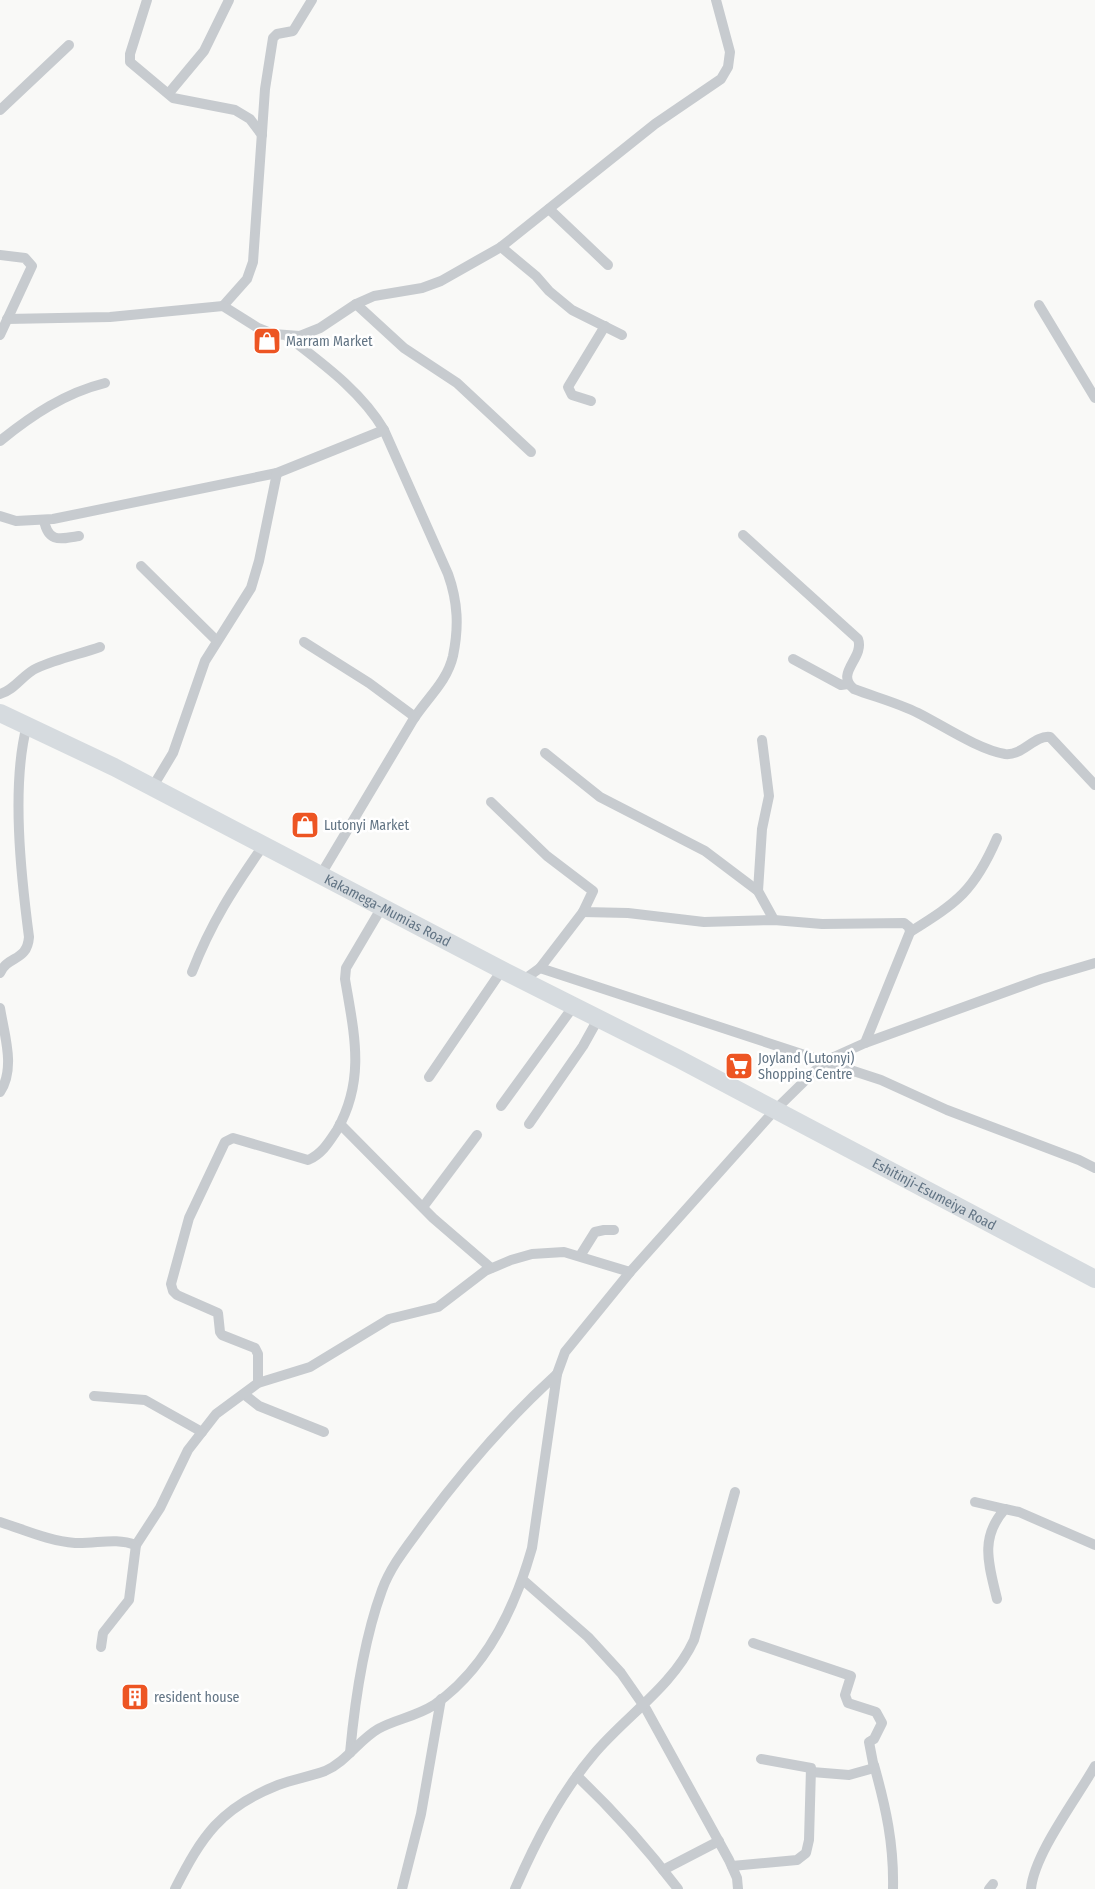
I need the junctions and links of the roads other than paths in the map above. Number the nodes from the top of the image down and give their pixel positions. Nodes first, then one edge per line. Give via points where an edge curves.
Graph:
1 (147, 0) edge
2 (229, 0) edge
3 (312, 0) edge
4 (716, 0) edge
5 (69, 45) dead end
6 (169, 93) junction
7 (0, 110) edge
8 (262, 135) junction
9 (549, 209) junction
10 (501, 247) junction
11 (0, 255) edge
12 (608, 265) dead end
13 (356, 304) junction
14 (1039, 305) dead end
15 (223, 306) junction
16 (7, 320) junction
17 (605, 326) junction
18 (622, 335) dead end
19 (0, 336) edge
20 (287, 336) junction
21 (105, 383) dead end
22 (1095, 398) edge
23 (591, 402) dead end
24 (384, 430) junction
25 (0, 441) edge
26 (531, 452) dead end
27 (277, 473) junction
28 (0, 516) edge
29 (44, 520) junction
30 (743, 535) dead end
31 (79, 536) dead end
32 (142, 566) dead end
33 (217, 641) junction
34 (304, 642) dead end
35 (100, 647) dead end
36 (793, 659) dead end
37 (848, 684) junction
38 (0, 694) edge
39 (0, 713) edge
40 (415, 717) junction
41 (27, 725) junction
42 (762, 740) dead end
43 (544, 752) dead end
44 (1095, 785) edge
45 (152, 788) junction
46 (491, 802) dead end
47 (997, 838) dead end
48 (263, 846) junction
49 (320, 876) junction
50 (758, 891) junction
51 (382, 907) junction
52 (583, 912) junction
53 (774, 920) junction
54 (910, 932) junction
55 (1095, 963) edge
56 (540, 968) junction
57 (502, 970) junction
58 (192, 972) dead end
59 (0, 973) edge
60 (522, 981) junction
61 (573, 1006) junction
62 (0, 1008) edge
63 (598, 1019) junction
64 (865, 1043) junction
65 (825, 1062) junction
66 (429, 1078) dead end
67 (0, 1092) edge
68 (501, 1106) dead end
69 (775, 1110) junction
70 (340, 1124) junction
71 (529, 1124) dead end
72 (477, 1135) dead end
73 (1095, 1168) edge
74 (423, 1207) junction
75 (614, 1230) dead end
76 (580, 1256) junction
77 (491, 1268) junction
78 (630, 1272) junction
79 (1095, 1279) edge
80 (557, 1374) junction
81 (258, 1384) junction
82 (244, 1395) junction
83 (94, 1396) dead end
84 (202, 1432) junction
85 (324, 1432) dead end
86 (734, 1492) dead end
87 (975, 1502) dead end
88 (1005, 1509) junction
89 (0, 1522) edge
90 (136, 1545) junction
91 (1095, 1545) edge
92 (523, 1580) junction
93 (996, 1599) dead end
94 (754, 1643) dead end
95 (101, 1647) dead end
96 (442, 1699) junction
97 (643, 1705) junction
98 (350, 1753) junction
99 (761, 1759) dead end
100 (874, 1765) junction
101 (1095, 1766) edge
102 (812, 1772) junction
103 (577, 1776) junction
104 (719, 1841) junction
105 (732, 1866) junction
106 (663, 1870) junction
107 (1033, 1888) edge
108 (175, 1889) edge
109 (402, 1889) edge
110 (515, 1889) edge
111 (678, 1889) edge
112 (738, 1889) edge
113 (893, 1889) edge

1 - 6 street via 130,61
2 - 6 street via 204,51
3 - 8 street via 293,31 272,38 264,89
4 - 9 street via 730,52 728,67 721,79 655,124
5 - 7 street
6 - 8 street via 173,98 235,110 250,119
8 - 15 street via 253,262 247,279
9 - 10 street
9 - 12 street
10 - 13 street via 442,281 422,288 374,296
10 - 17 street via 572,310
11 - 16 street via 25,258 32,266
13 - 20 street via 311,333
13 - 26 street via 404,348 457,383
14 - 22 street
15 - 16 street via 110,317
15 - 20 street via 258,328
16 - 19 street
17 - 18 street
17 - 23 street via 568,387 573,396
20 - 24 street via 338,374
21 - 25 street via 58,401
24 - 27 street
24 - 40 street via 448,574 458,622 452,657 443,680
27 - 29 street
27 - 33 street via 251,588
28 - 29 street via 16,521
29 - 31 street via 50,536
30 - 37 street via 858,639 861,646 846,673
32 - 33 street
33 - 45 street via 200,673 173,753
34 - 40 street via 369,682
35 - 38 street via 36,668 13,688
36 - 37 street via 841,685
37 - 44 street via 996,751 1015,754 1041,738 1050,737
39 - 41 highway, Kakamega-Mumias Road
40 - 49 street
41 - 45 highway, Kakamega-Mumias Road
41 - 59 street via 20,776 20,806 28,948
42 - 50 street via 769,796 762,829
43 - 50 street via 600,797 705,851
45 - 48 highway, Kakamega-Mumias Road
46 - 52 street via 547,856 593,891
47 - 54 street via 984,869 970,888
48 - 49 highway, Kakamega-Mumias Road
48 - 58 street via 214,919
49 - 51 highway, Kakamega-Mumias Road
50 - 53 street
51 - 57 highway, Kakamega-Mumias Road
51 - 70 street via 346,968 357,1055 353,1090
52 - 53 street via 628,913 704,922
52 - 56 street
53 - 54 street via 822,924 900,922
54 - 64 street
55 - 64 street
56 - 60 street
56 - 65 street
57 - 60 highway, Kakamega-Mumias Road
57 - 66 street
60 - 61 highway, Kakamega-Mumias Road
61 - 63 highway, Kakamega-Mumias Road
61 - 68 street
62 - 67 street via 8,1059 7,1082
63 - 69 highway, Kakamega-Mumias Road
63 - 71 street
64 - 65 street
65 - 69 street
65 - 73 street via 881,1080 947,1110
69 - 78 street
69 - 79 highway, Eshitinji-Esumeiya Road
70 - 74 street
70 - 81 street via 325,1148 308,1160 243,1140 228,1140 221,1147 189,1218 172,1291 217,1312 220,1332 226,1338 256,1348
72 - 74 street
74 - 77 street
75 - 76 street via 595,1232
76 - 77 street via 547,1252
76 - 78 street
77 - 81 street via 438,1308 389,1319 310,1367
78 - 80 street via 565,1352
80 - 92 street via 532,1548
80 - 98 street via 518,1408 464,1471 392,1568 370,1629 354,1704
81 - 82 street
82 - 84 street via 216,1414
82 - 85 street via 259,1406
83 - 84 street via 145,1400
84 - 90 street via 188,1450 160,1508
86 - 97 street via 694,1640 689,1651
87 - 88 street
88 - 91 street via 1020,1512
88 - 93 street via 994,1521 989,1536 988,1559
89 - 90 street via 55,1540 76,1543 124,1540
90 - 95 street via 129,1600 103,1633
92 - 96 street via 486,1652
92 - 97 street via 588,1637 621,1673
94 - 100 street via 850,1676 845,1695 848,1703 876,1712 882,1723 869,1742
96 - 98 street via 409,1719 378,1729
96 - 109 street via 422,1814
97 - 103 street via 594,1753
97 - 104 street
98 - 108 street via 325,1770 279,1784 228,1811 208,1831
99 - 102 street via 811,1768
100 - 102 street via 874,1768 849,1775
100 - 113 street via 894,1854
101 - 107 street via 1038,1865
102 - 105 street via 806,1853 797,1860
103 - 106 street via 607,1804
103 - 110 street via 565,1790
104 - 105 street
104 - 106 street
105 - 112 street
106 - 111 street

